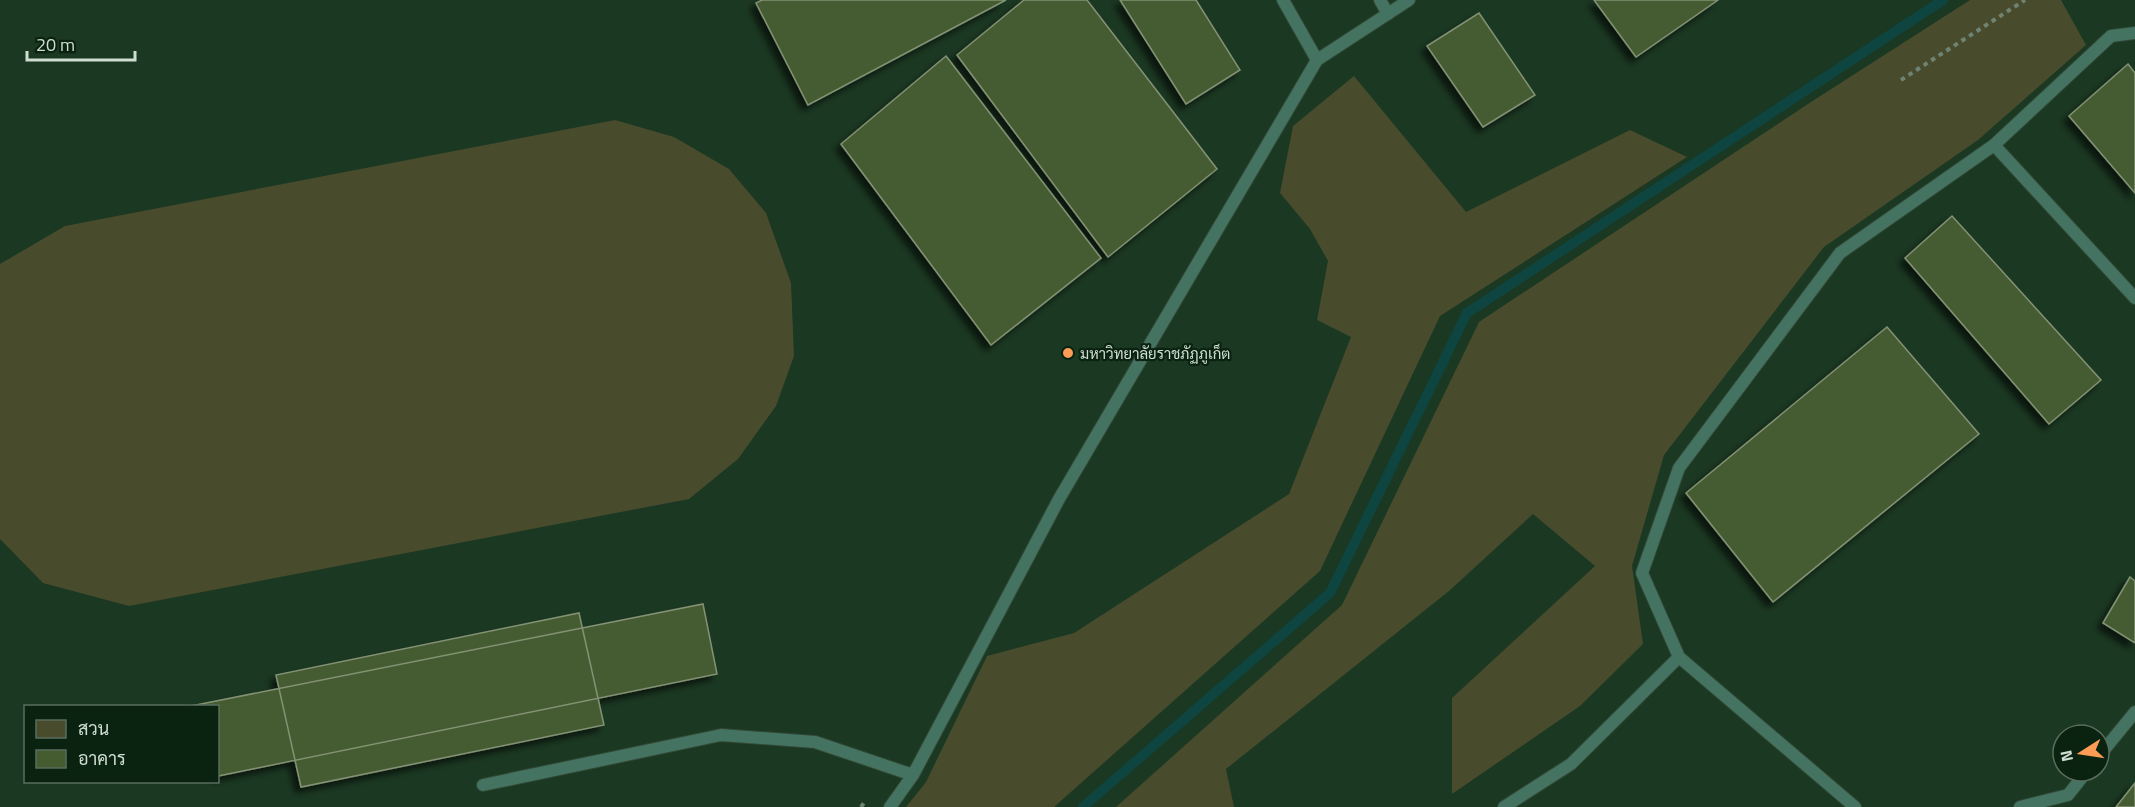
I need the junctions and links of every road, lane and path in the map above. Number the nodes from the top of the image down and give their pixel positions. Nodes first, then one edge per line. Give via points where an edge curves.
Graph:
1 (1283, 0) edge
2 (1380, 0) edge
3 (1409, 0) edge
4 (2025, 0) edge
5 (1388, 14) junction
6 (2135, 33) edge
7 (1317, 60) junction
8 (1901, 80) dead end
9 (1994, 145) junction
10 (2135, 298) edge
11 (1679, 657) junction
12 (2135, 712) edge
13 (2111, 741) edge
14 (913, 776) junction
15 (2077, 783) edge
16 (483, 785) dead end
17 (890, 807) edge
18 (1504, 807) edge
19 (1855, 807) edge
20 (2020, 807) edge

1 - 7 lane
2 - 5 lane
3 - 5 lane
4 - 8 path
5 - 7 lane
6 - 9 lane via 2111,36
7 - 14 lane via 1059,499
9 - 10 lane
9 - 11 lane via 1840,253 1679,468 1642,573
11 - 18 lane via 1571,764
11 - 19 lane
12 - 13 lane
14 - 16 lane via 815,742 721,735
14 - 17 lane
15 - 20 lane via 2067,795

